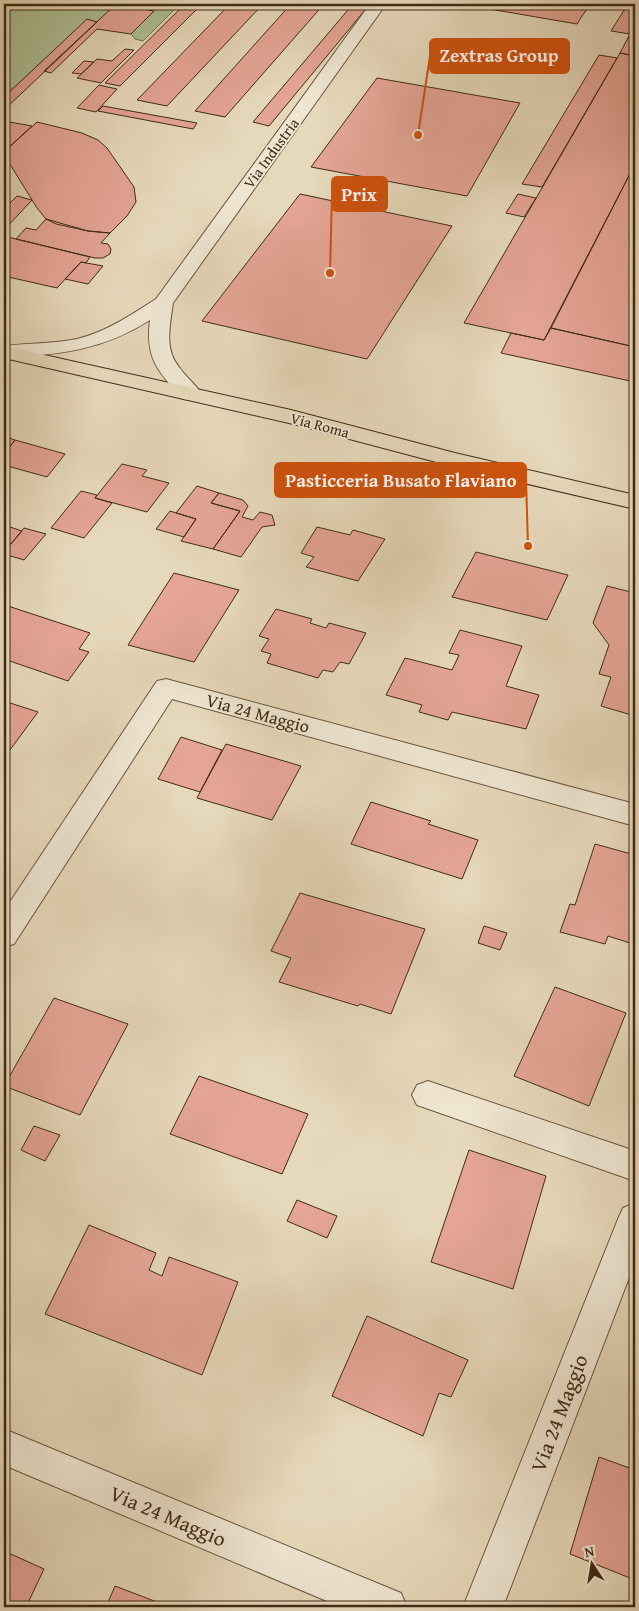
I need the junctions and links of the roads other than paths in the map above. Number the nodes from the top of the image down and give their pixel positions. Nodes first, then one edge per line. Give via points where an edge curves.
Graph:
1 (378, 4) edge
2 (163, 303) junction
3 (4, 352) edge
4 (191, 394) junction
5 (635, 502) edge
6 (635, 815) edge
7 (4, 935) edge
8 (428, 1095) dead end
9 (635, 1166) edge
10 (635, 1219) edge
11 (4, 1447) edge
12 (387, 1607) edge
13 (484, 1607) edge

1 - 2 street, Via Industria
2 - 3 street, Via Industria via 122,328 88,342
2 - 4 street, Via Industria via 157,340 159,350 166,367
3 - 4 main road, Via Roma
4 - 5 main road, Via Roma
6 - 7 street, Via 24 Maggio via 166,688
8 - 9 street
10 - 13 street, Via 24 Maggio
11 - 12 street, Via 24 Maggio

